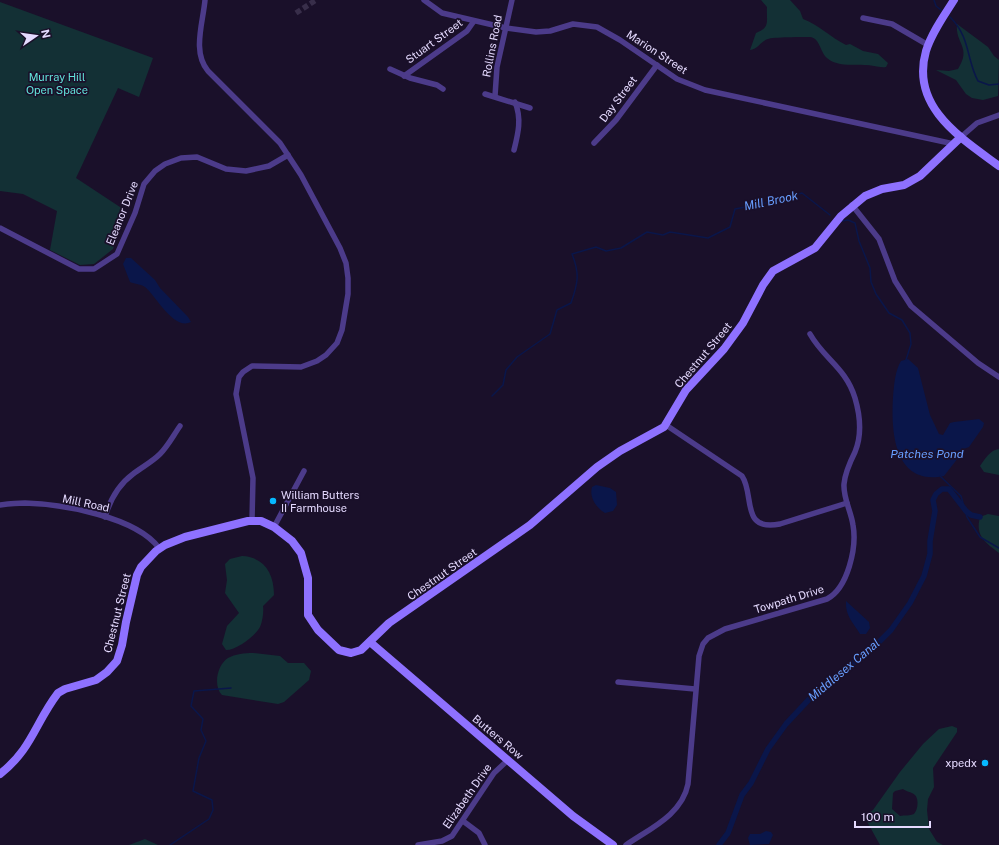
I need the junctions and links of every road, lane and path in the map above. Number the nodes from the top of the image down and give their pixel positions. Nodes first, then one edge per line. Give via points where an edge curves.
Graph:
1 (205, 0) edge
2 (424, 0) edge
3 (512, 0) edge
4 (954, 0) edge
5 (863, 18) dead end
6 (474, 21) junction
7 (506, 28) junction
8 (928, 45) junction
9 (657, 65) junction
10 (390, 69) dead end
11 (404, 76) junction
12 (443, 89) dead end
13 (485, 94) dead end
14 (495, 96) junction
15 (516, 102) junction
16 (530, 108) dead end
17 (999, 115) edge
18 (961, 138) junction
19 (594, 143) dead end
20 (954, 144) junction
21 (514, 150) dead end
22 (288, 155) junction
23 (999, 166) edge
24 (852, 205) junction
25 (0, 228) edge
26 (810, 334) dead end
27 (999, 377) edge
28 (666, 425) junction
29 (180, 426) dead end
30 (304, 471) dead end
31 (847, 503) junction
32 (0, 505) edge
33 (105, 517) junction
34 (252, 520) junction
35 (274, 527) junction
36 (160, 548) junction
37 (370, 642) junction
38 (618, 682) dead end
39 (695, 689) junction
40 (508, 760) junction
41 (0, 774) edge
42 (463, 820) junction
43 (418, 845) edge
44 (485, 845) edge
45 (613, 845) edge
46 (626, 845) edge

1 - 22 street via 200,45 201,61 216,80 274,136
2 - 6 street, Marion Street via 442,12
3 - 7 street, Rollins Road
4 - 8 street
5 - 8 street via 892,24
6 - 7 street, Marion Street
6 - 11 street, Stuart Street via 467,30
7 - 9 street, Marion Street via 543,32 573,24 589,25 612,35
7 - 14 street, Rollins Road via 497,67
8 - 18 street via 923,70 927,95 938,115
9 - 19 street, Day Street via 616,120
9 - 20 street, Marion Street via 684,82 719,94
10 - 11 street
11 - 12 street
13 - 14 street
14 - 15 street
15 - 16 street
15 - 21 street via 519,125
17 - 18 street via 977,123
18 - 20 street, Chestnut Street
18 - 23 street
20 - 24 street, Chestnut Street via 932,167 916,179 904,185 873,192
22 - 25 street, Eleanor Drive via 269,166 246,171 231,170 208,160 192,157 175,159 165,164 151,174 144,184 135,213 117,254 94,269 79,269
22 - 34 street via 343,255 348,294 340,336 334,347 322,358 307,366 296,368 252,366 243,372 236,385 253,478
24 - 27 street via 879,239 895,281 911,306 978,363
24 - 28 street, Chestnut Street via 814,249 773,271 743,323 724,349 686,390
26 - 31 street, Towpath Drive via 818,348 844,375 857,408 858,442 844,483
28 - 31 street via 742,476 747,486 749,509 760,522 773,525 784,523
28 - 37 street, Chestnut Street via 597,467 525,528 389,623
29 - 33 street via 159,455 124,482 113,497
30 - 35 street
31 - 39 street, Towpath Drive via 854,537 846,578 840,589 824,600 724,629 711,636 701,650
32 - 33 street, Mill Road via 38,504
33 - 36 street, Mill Road via 135,528
34 - 35 street, Chestnut Street
34 - 36 street, Chestnut Street via 192,535
35 - 37 street, Chestnut Street via 292,541 303,557 308,578 308,615 318,630 335,647 345,652 357,652
36 - 41 street, Chestnut Street via 141,567 137,575 122,645 116,661 96,680 65,689 58,694 25,750
37 - 40 street, Butters Row
38 - 39 street
39 - 46 street, Towpath Drive via 688,784 683,800 675,810
40 - 42 street, Elizabeth Drive via 494,773
40 - 45 street, Butters Row via 573,816
42 - 43 street, Elizabeth Drive via 454,834 446,840
42 - 44 street via 477,831

